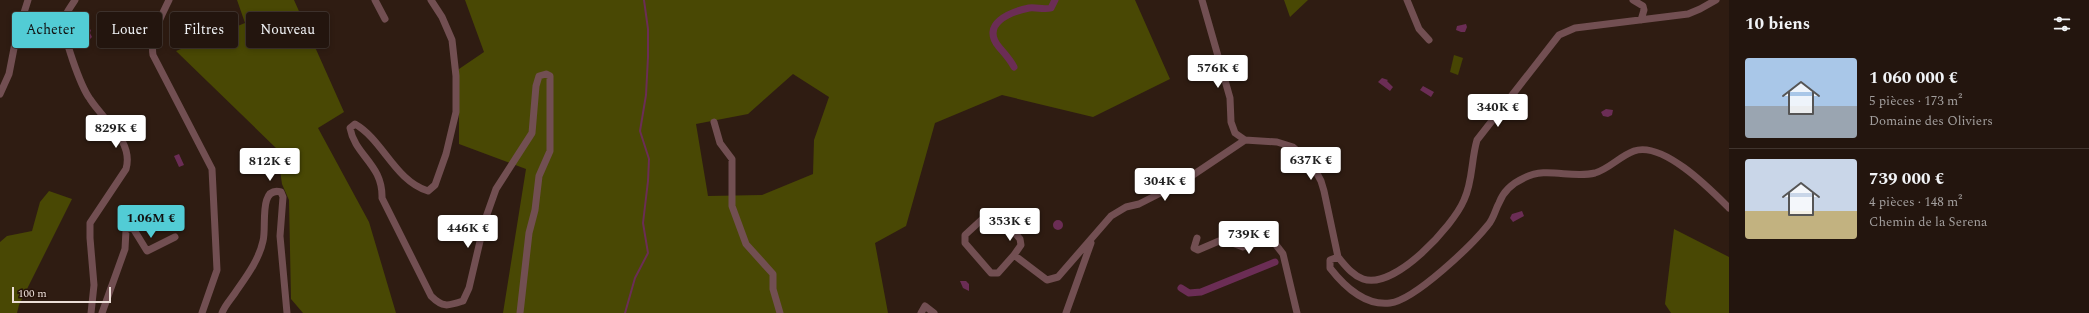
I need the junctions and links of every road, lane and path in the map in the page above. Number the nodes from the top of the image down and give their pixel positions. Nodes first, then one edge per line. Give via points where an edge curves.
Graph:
1 (28, 0) edge
2 (76, 0) edge
3 (169, 0) edge
4 (375, 0) edge
5 (431, 0) edge
6 (1202, 0) edge
7 (1407, 0) edge
8 (1633, 0) edge
9 (1716, 0) edge
10 (385, 19) dead end
11 (1641, 20) junction
12 (1430, 40) dead end
13 (0, 94) edge
14 (714, 122) dead end
15 (1245, 140) junction
16 (1729, 208) edge
17 (151, 213) dead end
18 (131, 225) junction
19 (1094, 236) junction
20 (175, 237) dead end
21 (1197, 238) dead end
22 (1014, 255) junction
23 (1338, 257) junction
24 (91, 313) edge
25 (102, 313) edge
26 (202, 313) edge
27 (222, 313) edge
28 (287, 313) edge
29 (520, 313) edge
30 (780, 313) edge
31 (921, 313) edge
32 (934, 313) edge
33 (1066, 313) edge
34 (1297, 313) edge

1 - 13 street via 16,38 9,74
2 - 24 street via 64,20 67,41 89,99 125,145 129,160 126,169 90,223 94,285
3 - 26 street via 155,32 153,56 212,169 217,270
4 - 10 street
5 - 29 street via 452,40 456,76 456,112 446,154 435,185 428,191 418,188 387,158 363,128 355,124 350,128 352,139 376,170 382,186 382,198 431,296 449,306 463,301 469,288 485,220 496,189 532,133 539,76 550,76 550,151 539,176 536,210 529,233
6 - 15 street via 1230,98 1232,128
7 - 12 street via 1419,29
8 - 11 street via 1643,6
9 - 11 street via 1688,14
11 - 23 street via 1575,28 1559,35 1553,41 1478,140 1474,150 1470,185 1458,211 1424,251 1410,263 1388,277 1364,279 1348,269
14 - 30 street via 720,143 732,159 732,206 746,244 773,274 773,289
15 - 19 street via 1184,181 1111,216
15 - 23 street via 1285,144 1300,152 1312,164 1323,186
16 - 23 street via 1694,176 1665,156 1657,152 1640,150 1599,172 1588,175 1545,172 1524,178 1506,192 1490,223 1446,268 1404,298 1372,302 1356,294 1330,268 1330,260
17 - 18 street
18 - 20 street via 147,251
18 - 25 street via 126,230 125,249
19 - 22 street via 1058,277 1047,280
19 - 33 street
21 - 34 street via 1194,245 1198,250 1218,241 1227,241 1243,247 1273,241 1283,254
22 - 22 street via 998,273 991,273 965,243 965,235 990,212 998,213 1020,239 1021,245
27 - 28 street via 256,260 264,241 266,199 269,193 275,190 281,192 283,197 280,236
31 - 32 street via 925,306

